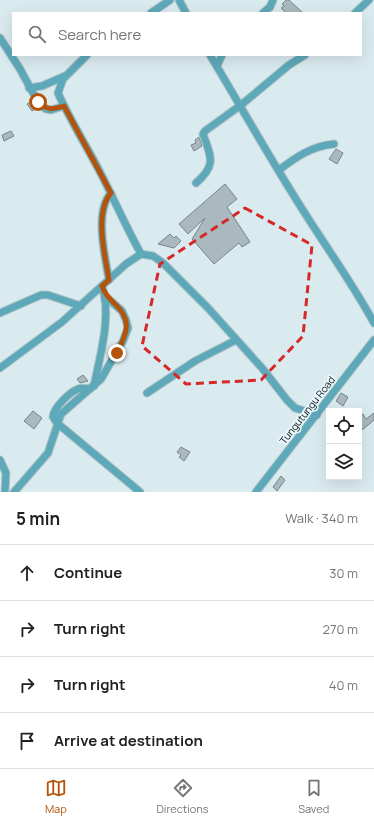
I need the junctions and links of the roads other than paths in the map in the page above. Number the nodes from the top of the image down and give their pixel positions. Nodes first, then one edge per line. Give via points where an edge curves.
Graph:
1 (170, 0) edge
2 (179, 0) edge
3 (272, 0) edge
4 (369, 0) edge
5 (152, 12) edge
6 (185, 12) edge
7 (264, 12) edge
8 (356, 12) edge
9 (0, 38) edge
10 (86, 56) edge
11 (211, 56) edge
12 (222, 56) edge
13 (303, 56) edge
14 (217, 66) junction
15 (66, 76) junction
16 (29, 88) junction
17 (241, 105) junction
18 (64, 106) junction
19 (334, 144) dead end
20 (278, 170) junction
21 (196, 184) dead end
22 (111, 193) junction
23 (141, 254) junction
24 (109, 280) junction
25 (102, 286) junction
26 (106, 297) junction
27 (81, 306) junction
28 (0, 313) edge
29 (374, 323) edge
30 (236, 340) junction
31 (374, 340) edge
32 (0, 368) edge
33 (92, 388) junction
34 (147, 393) dead end
35 (317, 415) junction
36 (57, 423) junction
37 (0, 460) edge
38 (5, 492) edge
39 (14, 492) edge
40 (140, 492) edge
41 (256, 492) edge

1 - 5 street
2 - 6 street
3 - 7 street via 270,7
4 - 8 street
9 - 16 street
10 - 15 street
11 - 14 street
12 - 14 street
13 - 17 street
14 - 17 street
15 - 16 street via 42,86
15 - 18 street via 58,89
16 - 18 street via 38,102 46,108 51,110
17 - 20 street
17 - 21 street via 203,134 210,151 211,162 205,175
18 - 22 street
19 - 20 street via 305,152
20 - 29 street
22 - 23 street
22 - 24 street via 101,214
23 - 24 street
23 - 30 street via 153,256 163,263
24 - 25 street
25 - 26 street
25 - 27 street
26 - 33 street via 107,322
26 - 33 street via 122,311 128,328 111,364
27 - 28 street via 41,295
27 - 32 street
30 - 34 street via 195,361
30 - 35 street via 287,400 300,410
31 - 35 street, Tungutungu Road
33 - 36 street via 77,389 56,409 53,417
35 - 41 street, Tungutungu Road
36 - 39 street via 48,453
36 - 40 street
37 - 38 street via 6,473

